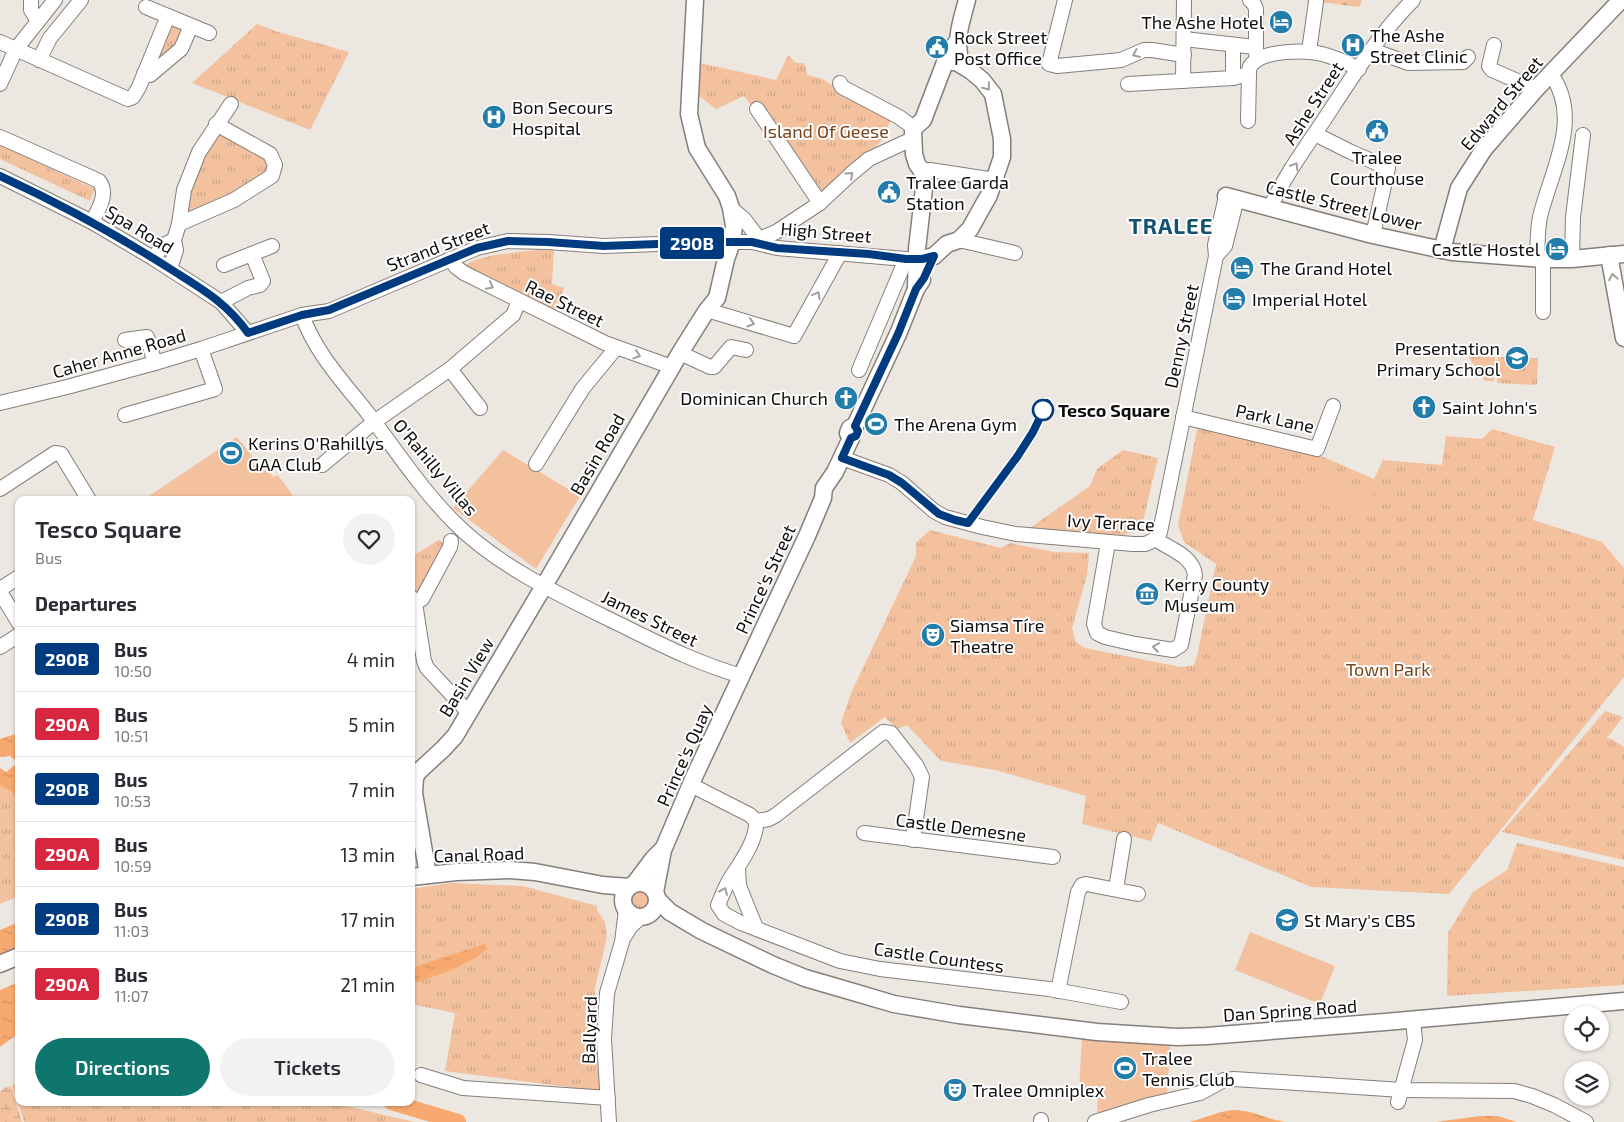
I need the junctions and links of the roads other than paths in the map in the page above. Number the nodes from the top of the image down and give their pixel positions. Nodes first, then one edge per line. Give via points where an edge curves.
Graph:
1 (30, 0) edge
2 (55, 0) edge
3 (82, 0) edge
4 (695, 0) edge
5 (967, 0) edge
6 (1065, 0) edge
7 (1184, 0) edge
8 (1250, 0) edge
9 (1413, 0) edge
10 (1622, 0) edge
11 (1316, 2) dead end
12 (146, 7) dead end
13 (168, 16) junction
14 (38, 21) junction
15 (192, 26) junction
16 (209, 33) dead end
17 (1184, 40) junction
18 (0, 42) edge
19 (956, 44) junction
20 (1233, 45) junction
21 (1494, 45) dead end
22 (16, 49) junction
23 (1372, 50) junction
24 (1309, 52) junction
25 (1256, 53) junction
26 (1184, 55) junction
27 (1468, 57) dead end
28 (40, 60) junction
29 (946, 61) junction
30 (963, 65) junction
31 (1359, 69) junction
32 (144, 74) junction
33 (1249, 74) junction
34 (1551, 74) junction
35 (1233, 78) junction
36 (1183, 80) junction
37 (0, 84) edge
38 (1128, 84) dead end
39 (841, 85) dead end
40 (1536, 89) junction
41 (231, 104) dead end
42 (757, 109) dead end
43 (1248, 121) dead end
44 (216, 124) junction
45 (910, 129) junction
46 (1315, 134) junction
47 (1584, 135) dead end
48 (0, 137) edge
49 (922, 171) junction
50 (0, 176) edge
51 (991, 179) junction
52 (1232, 197) joint
53 (824, 199) junction
54 (731, 208) junction
55 (1270, 208) junction
56 (92, 222) junction
57 (179, 224) junction
58 (1373, 235) junction
59 (761, 238) junction
60 (174, 240) junction
61 (959, 240) junction
62 (272, 246) dead end
63 (731, 246) junction
64 (777, 248) junction
65 (1442, 250) junction
66 (840, 253) junction
67 (1015, 253) dead end
68 (252, 254) junction
69 (1616, 254) edge
70 (934, 256) junction
71 (154, 258) junction
72 (450, 259) junction
73 (911, 259) junction
74 (1540, 259) junction
75 (1572, 259) junction
76 (224, 265) dead end
77 (170, 269) junction
78 (914, 292) junction
79 (519, 301) junction
80 (221, 302) junction
81 (707, 310) junction
82 (1543, 312) dead end
83 (302, 315) junction
84 (248, 333) junction
85 (1624, 338) edge
86 (125, 340) dead end
87 (616, 348) junction
88 (202, 349) junction
89 (746, 350) dead end
90 (679, 354) junction
91 (155, 362) junction
92 (450, 369) junction
93 (859, 370) dead end
94 (0, 403) edge
95 (1333, 406) dead end
96 (480, 408) dead end
97 (125, 415) dead end
98 (1183, 417) junction
99 (374, 422) junction
100 (842, 458) junction
101 (536, 464) dead end
102 (322, 465) dead end
103 (0, 489) edge
104 (87, 496) edge
105 (1155, 540) junction
106 (451, 541) dead end
107 (1108, 543) junction
108 (15, 580) edge
109 (544, 586) junction
110 (0, 591) edge
111 (415, 600) edge
112 (415, 611) edge
113 (15, 616) edge
114 (15, 638) edge
115 (0, 647) edge
116 (742, 676) junction
117 (468, 712) junction
118 (415, 778) edge
119 (691, 785) junction
120 (415, 799) edge
121 (756, 822) junction
122 (864, 833) dead end
123 (1124, 839) dead end
124 (913, 840) junction
125 (663, 850) junction
126 (1053, 857) dead end
127 (738, 870) junction
128 (428, 875) junction
129 (415, 877) edge
130 (577, 881) junction
131 (632, 885) junction
132 (1116, 889) junction
133 (1138, 894) dead end
134 (656, 896) junction
135 (625, 908) junction
136 (645, 916) junction
137 (694, 926) junction
138 (756, 928) junction
139 (622, 942) junction
140 (15, 958) edge
141 (0, 964) edge
142 (1058, 991) junction
143 (1624, 1001) edge
144 (1122, 1002) dead end
145 (1413, 1020) junction
146 (421, 1075) dead end
147 (1400, 1096) junction
148 (608, 1098) junction
149 (609, 1122) edge
150 (1094, 1122) edge
151 (1586, 1122) edge

1 - 14 street via 31,10
2 - 14 street
3 - 28 street via 50,38
4 - 54 main road, Basin Road via 689,114 696,148 722,187
5 - 19 main road
26 -> 6 street via 1144,50 1121,60 1049,64
7 - 17 street
8 - 25 street via 1256,9
9 - 23 street, Ashe Street
10 - 34 main road, Edward Street
11 - 24 street
12 - 13 street
13 - 15 street
13 - 32 street
14 - 22 street
15 - 16 street
15 - 32 street via 181,49 150,75
17 - 20 street
17 - 26 street
18 - 22 street
19 - 29 main road
19 - 30 main road
20 - 25 street
20 - 35 street
21 - 40 street via 1489,66 1492,70
22 - 28 street
22 - 37 street
23 - 27 street via 1408,63 1463,62
23 - 31 street, Ashe Street
24 - 25 street
24 - 31 street via 1323,54
25 - 33 street
26 - 36 street
28 - 32 street via 128,99 133,97
29 - 30 main road
29 - 45 main road via 923,120
30 -> 51 main road via 993,94 1003,153
31 - 46 street, Ashe Street
33 - 35 street
33 - 43 street
34 - 40 main road, Edward Street
34 - 74 street via 1557,82 1566,111 1563,144 1540,218
35 - 36 street
36 - 38 street
39 - 45 street
40 - 65 main road, Edward Street via 1484,149 1459,188
41 - 44 street
42 - 53 street
44 - 57 street via 199,152 184,190
44 - 57 street via 270,154 275,165 272,176 234,200
45 - 49 main road via 914,154
53 -> 45 street via 865,162
55 -> 46 street, Ashe Street
46 - 58 street via 1388,168
47 - 75 street via 1573,216
48 - 56 street via 99,181 104,191
49 - 51 street
49 - 73 main road via 924,188
50 - 56 street, Spa Road
51 - 61 main road via 980,213
52 - 55 main road, Castle Street Lower
52 - 98 street, Denny Street via 1225,246 1216,256
53 - 59 street
54 - 59 street
54 - 63 main road, Basin Road via 734,226
55 - 58 main road, Castle Street Lower
56 - 71 street, Spa Road
57 - 60 street
58 - 65 main road, Castle Street Lower
59 - 63 street, High Street
59 - 64 street, High Street
59 - 64 street
60 - 71 street via 164,245
60 - 77 street via 176,250
61 - 67 street
61 - 70 main road via 947,244
62 - 68 street
63 - 72 street, Strand Street via 604,246 508,241 477,248
63 - 81 main road, Basin Road via 717,298
64 - 66 street, High Street
65 - 74 main road, Castle Street Lower
66 - 73 street, High Street
81 -> 66 street via 794,336
68 - 76 street
68 - 80 street via 263,282
69 - 75 main road, Castle Street Lower
85 -> 69 main road
70 - 73 main road
70 - 78 main road
71 - 77 street, Spa Road
72 -> 79 street, Rae Street via 464,273
72 - 83 street, Strand Street via 349,303
73 - 78 main road
73 - 93 street
74 - 75 main road, Castle Street Lower
74 - 82 street
77 - 80 street, Spa Road
78 - 100 main road, Prince's Street
79 - 87 street, Rae Street
79 - 92 street, O'Rahilly Villas via 513,315
80 - 84 street, Spa Road
81 - 90 main road, Basin Road
83 - 84 street, Strand Street
83 - 99 street, O'Rahilly Villas via 317,347
84 - 88 street, Caher Anne Road
86 - 91 street via 146,337
87 -> 90 street, Rae Street
87 - 101 street via 583,388
88 - 91 street, Caher Anne Road
88 - 97 street via 215,389
89 - 90 street, Rae Street via 731,347 716,366 710,367
90 - 109 main road, Basin Road
91 - 94 street, Caher Anne Road
92 - 96 street
92 - 99 street, O'Rahilly Villas
95 - 98 street, Park Lane via 1317,449 1279,434
98 - 105 street, Denny Street via 1160,532
99 - 102 street, O'Rahilly Villas
99 - 109 street, O'Rahilly Villas via 455,523 492,553
100 - 107 street, Ivy Terrace via 889,475 945,517 1009,533
100 - 116 main road, Prince's Street via 826,484 788,579
103 - 104 street via 55,454 61,454
105 - 107 street, Ivy Terrace via 1145,544
105 -> 107 street, Ivy Terrace via 1187,559 1194,568 1181,645 1173,650 1105,637 1097,632 1094,624
106 - 111 street via 422,599
108 - 110 street
109 - 116 street, James Street via 686,657
109 - 117 main road, Basin View
110 - 113 street
112 - 117 street via 427,668
114 - 115 street
116 - 119 main road, Prince's Quay
117 - 118 main road, Basin View via 455,736
119 - 121 street via 750,815
119 - 125 main road, Prince's Quay
120 - 128 main road
121 - 124 street via 776,815 887,732 916,765 922,777
121 - 127 street, Castle Countess via 756,830
122 - 124 street, Castle Demesne
123 - 132 street
124 - 126 street, Castle Demesne
125 - 131 main road, Prince's Quay
125 - 134 main road, Prince's Quay
127 - 138 street via 739,886
138 -> 127 street, Castle Countess via 724,914 718,905
128 - 129 main road, Canal Road
128 - 130 main road, Canal Road via 510,870
130 - 131 main road
130 - 135 main road
131 - 134 main road via 647,885
131 - 135 main road via 622,897
132 - 133 street
132 - 142 street via 1086,884 1080,888
134 - 136 main road via 656,906
134 - 137 main road via 670,912
135 - 136 main road via 632,916
135 - 139 street
136 - 137 main road via 666,915
136 - 139 street via 631,926
137 - 145 main road, Dan Spring Road via 805,978 894,1004 959,1015 1096,1032 1177,1037
138 - 142 street, Castle Countess via 840,961
139 - 148 street, Ballyard via 607,993 604,1039
140 - 141 main road
142 - 144 street, Castle Countess
143 - 145 main road, Dan Spring Road
145 - 147 street via 1415,1040
146 - 148 street via 463,1088
147 - 150 street via 1226,1080 1200,1092
147 - 151 street via 1514,1092 1554,1105
148 - 149 street, Ballyard

